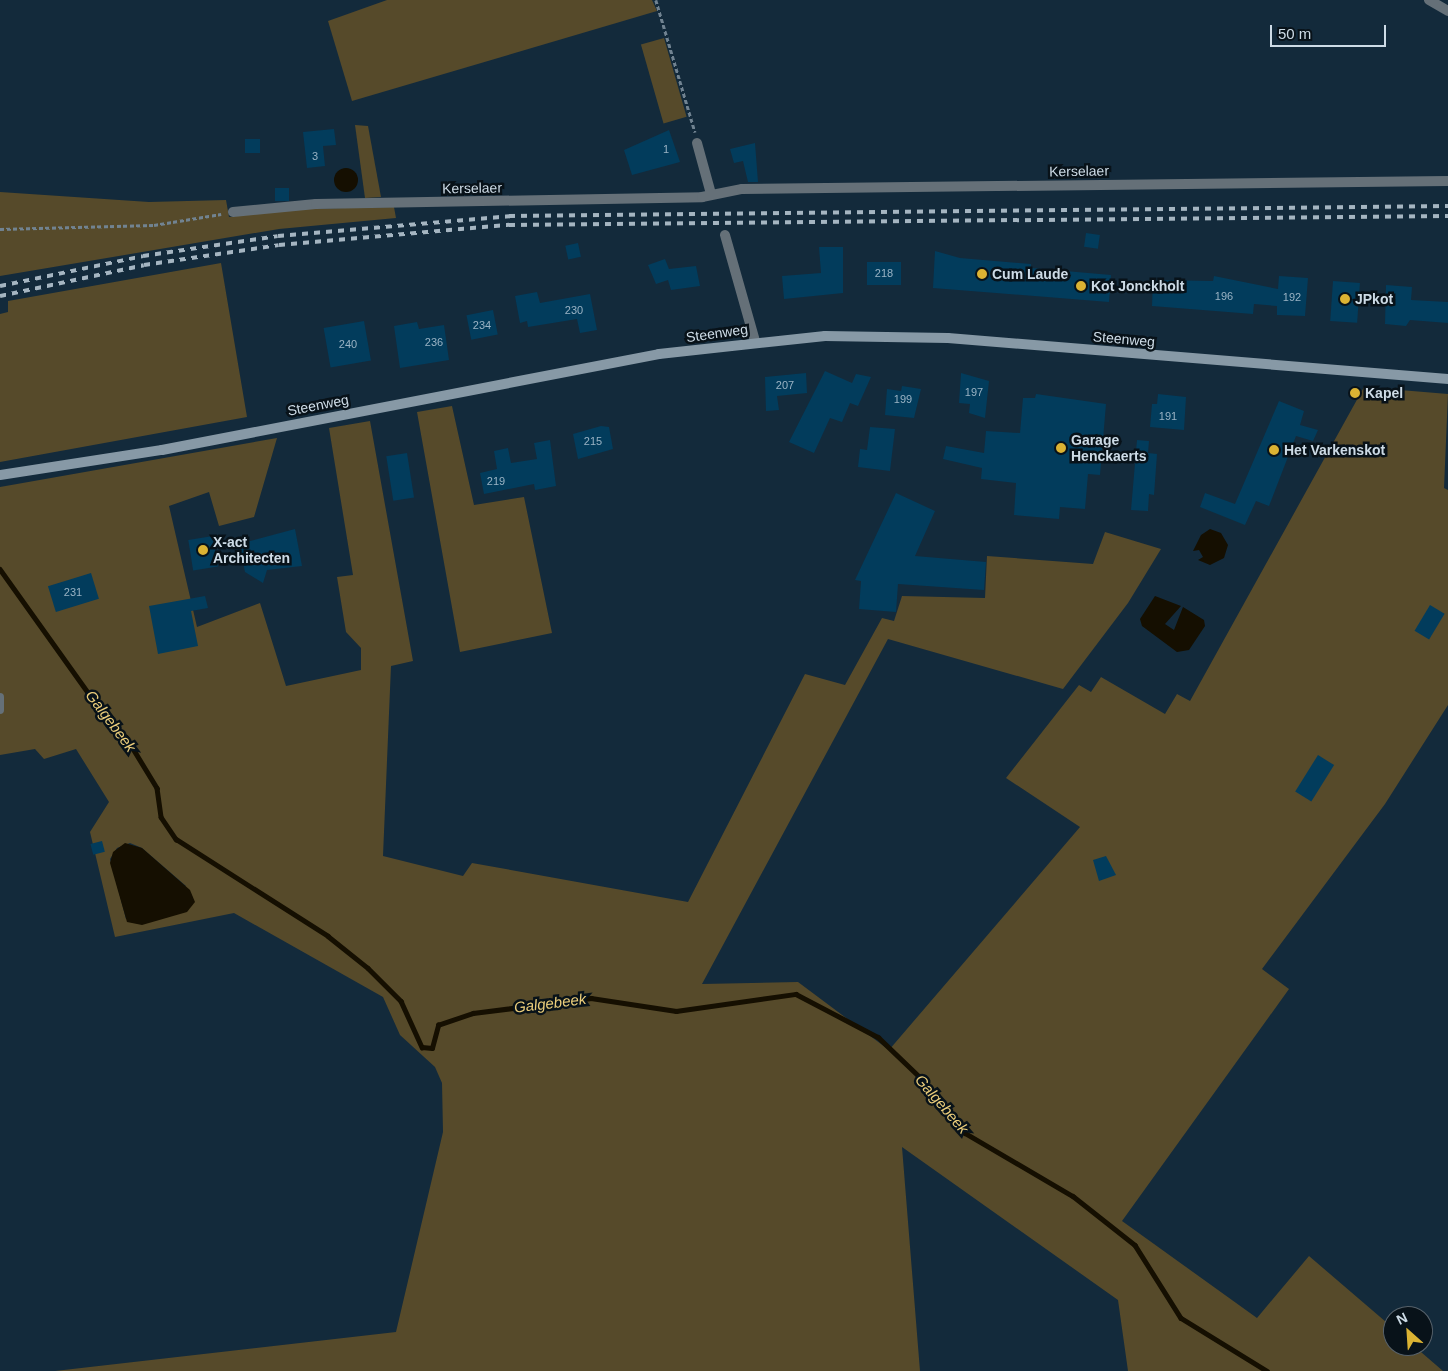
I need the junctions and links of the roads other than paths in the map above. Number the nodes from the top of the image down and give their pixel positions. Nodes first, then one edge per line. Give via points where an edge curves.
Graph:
1 (1429, 0) edge
2 (1448, 11) edge
3 (697, 143) road end
4 (1448, 181) edge
5 (711, 194) junction
6 (233, 212) road end
7 (725, 235) dead end
8 (755, 341) junction
9 (1448, 380) edge
10 (0, 475) edge
11 (0, 697) edge
12 (0, 710) edge

1 - 2 street
3 - 5 street
4 - 5 street, Kerselaer via 742,189
5 - 6 street, Kerselaer via 316,204
7 - 8 street
8 - 9 main road, Steenweg via 825,336 948,338
8 - 10 main road, Steenweg via 659,354 162,450
11 - 12 lane

